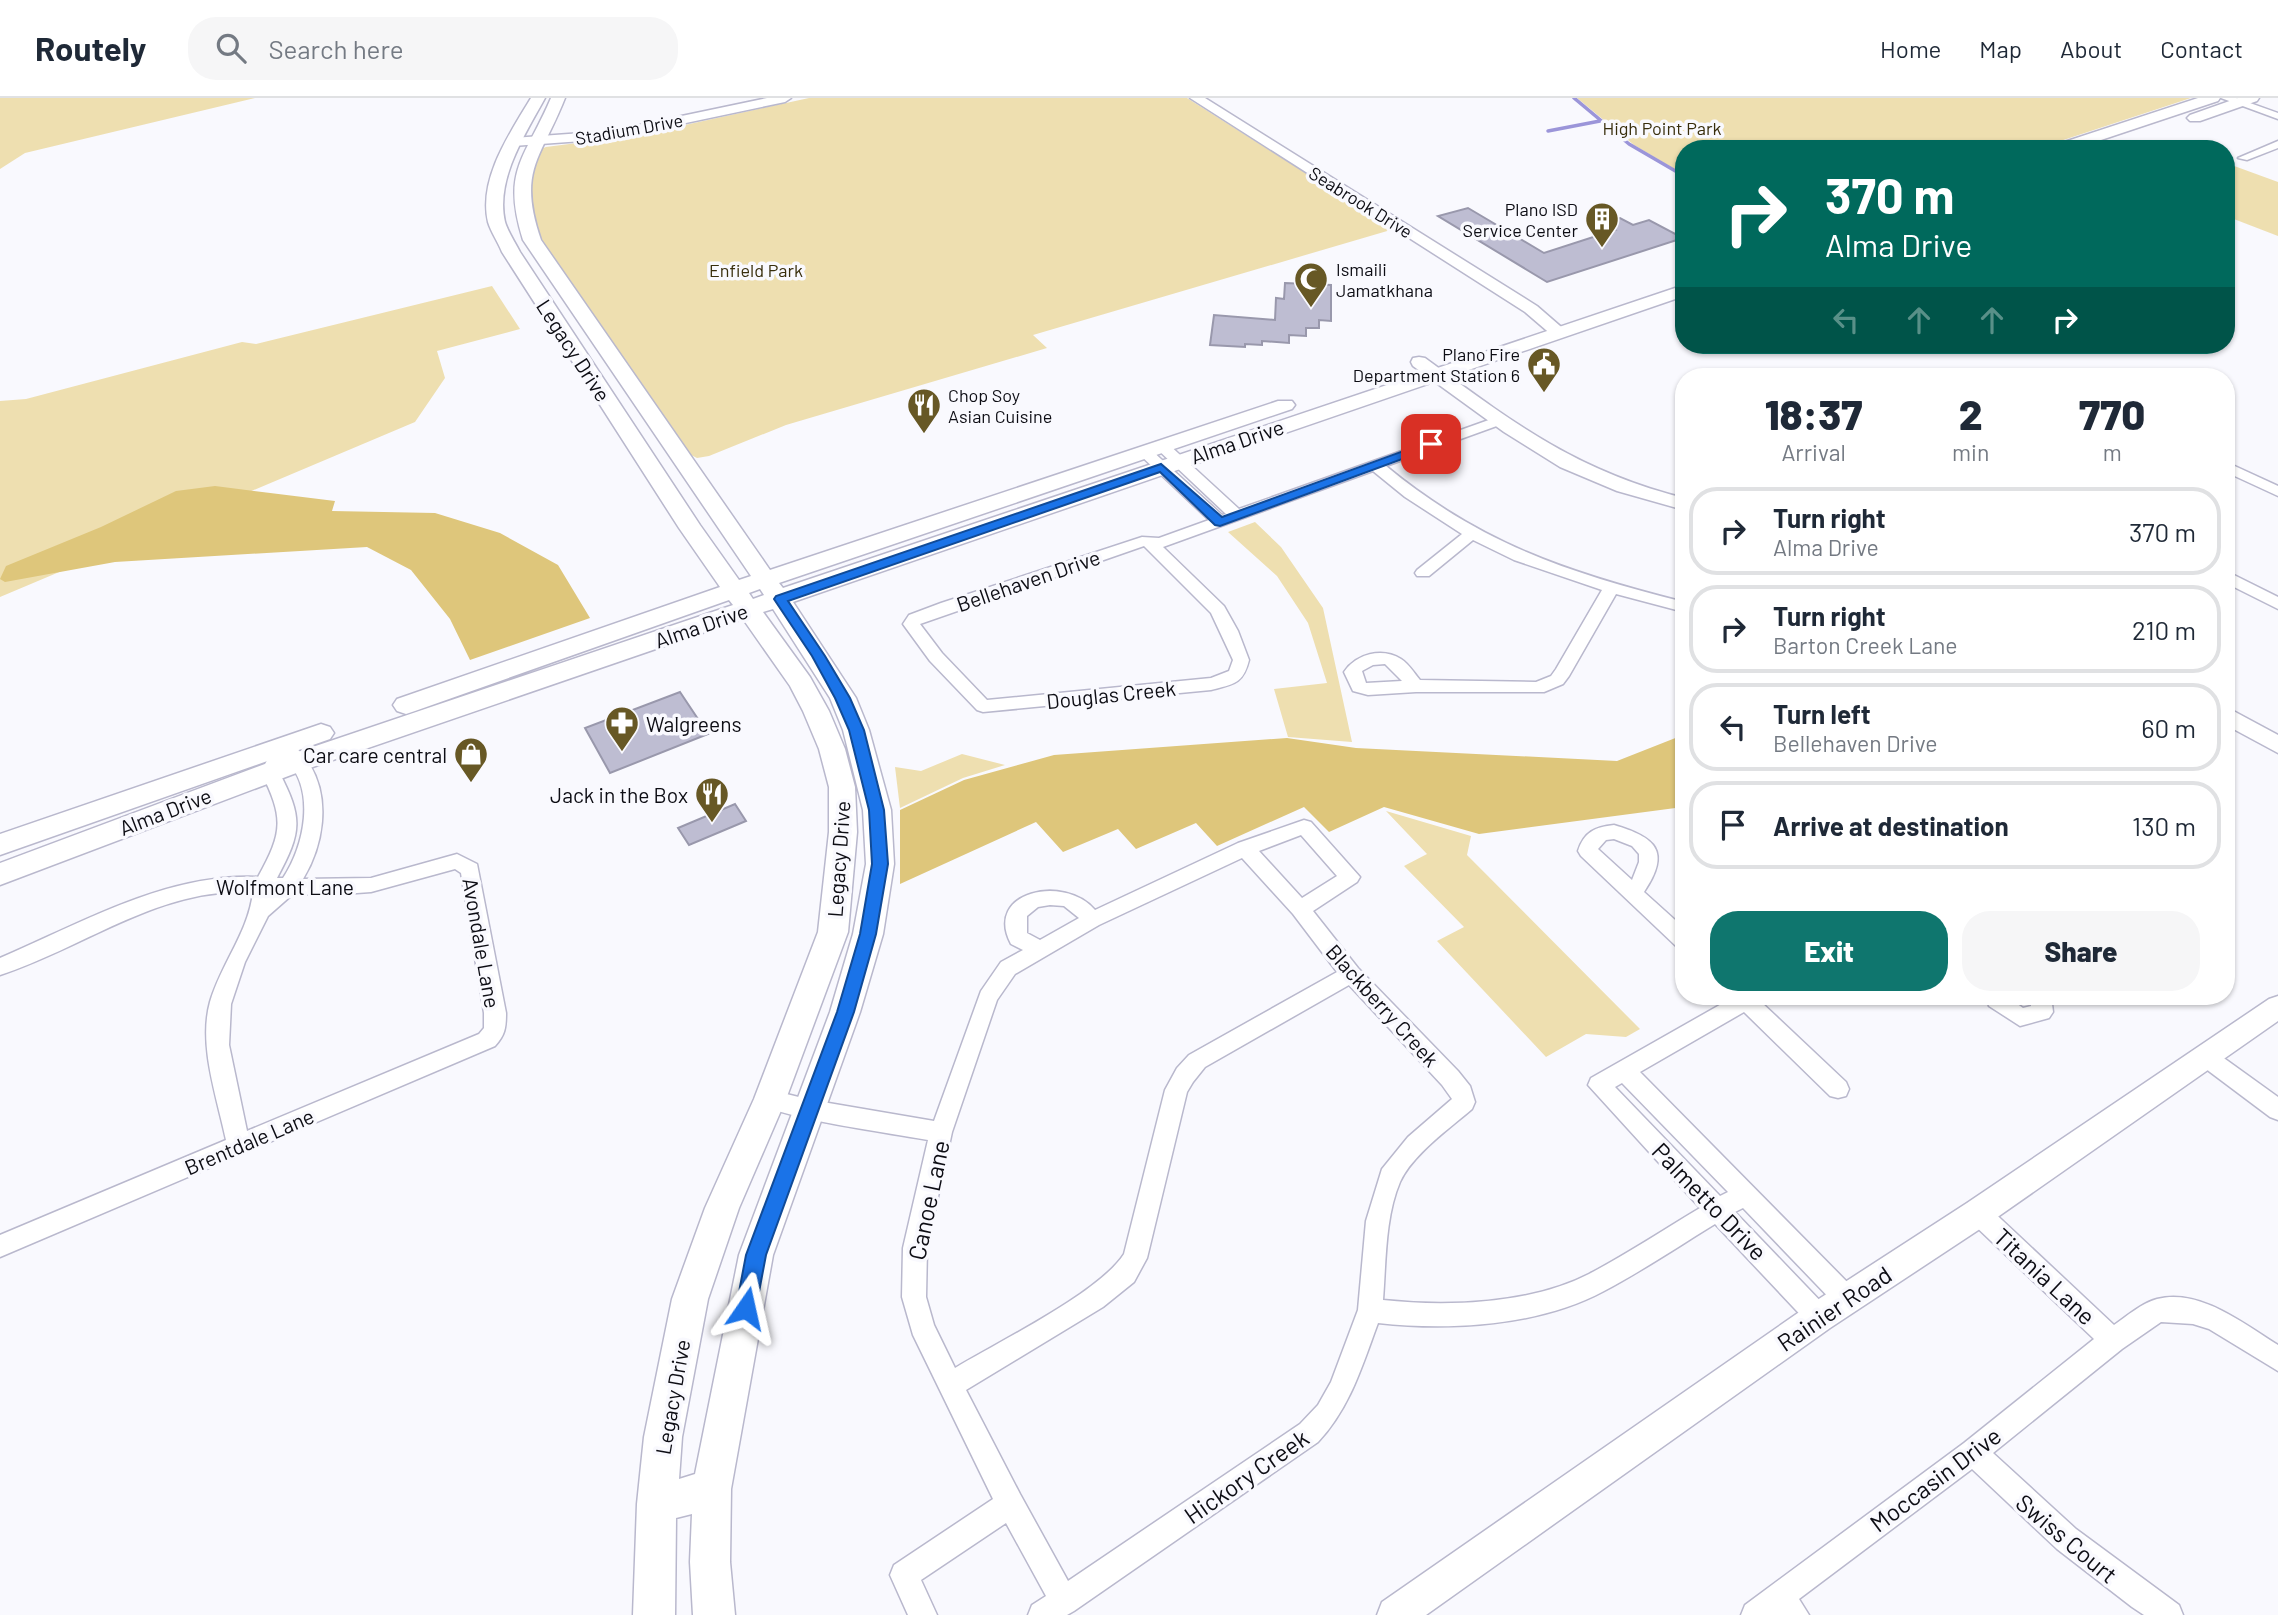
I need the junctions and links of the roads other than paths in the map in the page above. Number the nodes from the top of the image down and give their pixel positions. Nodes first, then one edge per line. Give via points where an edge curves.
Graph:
1 (538, 98) edge
2 (558, 98) edge
3 (785, 98) edge
4 (1196, 98) edge
5 (2213, 98) edge
6 (2239, 100) edge
7 (2278, 116) edge
8 (2115, 140) edge
9 (2117, 140) edge
10 (536, 141) junction
11 (513, 142) junction
12 (2278, 144) edge
13 (2243, 158) dead end
14 (1675, 278) edge
15 (1675, 292) edge
16 (1552, 326) junction
17 (1427, 368) junction
18 (620, 371) junction
19 (592, 380) junction
20 (1500, 420) junction
21 (1161, 456) junction
22 (1375, 465) junction
23 (686, 466) junction
24 (2235, 470) edge
25 (656, 475) junction
26 (2278, 492) edge
27 (1004, 499) junction
28 (1675, 502) edge
29 (1232, 511) junction
30 (1023, 515) junction
31 (1215, 517) junction
32 (1470, 535) junction
33 (1147, 541) junction
34 (1423, 573) dead end
35 (2235, 581) edge
36 (773, 589) junction
37 (1611, 589) junction
38 (740, 600) junction
39 (2278, 604) edge
40 (1675, 605) edge
41 (1416, 686) dead end
42 (983, 706) joint
43 (2235, 720) edge
44 (2278, 746) edge
45 (290, 754) junction
46 (270, 772) junction
47 (857, 786) junction
48 (0, 845) edge
49 (1245, 848) junction
50 (457, 861) joint
51 (0, 874) edge
52 (264, 884) junction
53 (289, 884) junction
54 (1633, 893) dead end
55 (1300, 909) junction
56 (261, 911) junction
57 (1092, 920) junction
58 (1675, 933) edge
59 (1040, 949) junction
60 (0, 968) edge
61 (1350, 974) junction
62 (1733, 1005) edge
63 (1754, 1005) edge
64 (2003, 1005) edge
65 (2042, 1005) edge
66 (2278, 1007) edge
67 (495, 1031) joint
68 (2206, 1057) junction
69 (1624, 1070) junction
70 (1839, 1089) dead end
71 (770, 1099) junction
72 (1464, 1102) joint
73 (811, 1110) junction
74 (2278, 1110) edge
75 (941, 1132) junction
76 (238, 1145) junction
77 (1745, 1195) junction
78 (1720, 1210) junction
79 (1978, 1213) junction
80 (0, 1246) edge
81 (1847, 1299) junction
82 (1370, 1310) junction
83 (1819, 1317) junction
84 (2113, 1340) junction
85 (2278, 1359) edge
86 (950, 1385) junction
87 (1973, 1452) junction
88 (712, 1489) junction
89 (1010, 1503) junction
90 (657, 1504) junction
91 (1064, 1601) junction
92 (1787, 1606) edge
93 (654, 1615) edge
94 (714, 1615) edge
95 (923, 1615) edge
96 (1042, 1615) edge
97 (1395, 1615) edge
98 (1755, 1615) edge
99 (2169, 1615) edge

1 - 11 main road, Legacy Drive
2 - 10 main road, Legacy Drive
3 - 10 street, Stadium Drive via 610,135
4 - 16 street, Seabrook Drive
5 - 8 main road
6 - 7 street
6 - 9 main road
10 - 11 street, Stadium Drive
10 - 18 main road, Legacy Drive via 524,168 523,217 539,252
11 - 19 main road, Legacy Drive via 498,189 496,221
12 - 13 street
14 - 16 main road, Alma Drive
15 - 16 main road, Alma Drive
16 - 17 main road, Alma Drive
17 - 20 street
17 - 21 main road, Alma Drive
18 - 19 main road
18 - 23 main road, Legacy Drive
19 - 25 main road, Legacy Drive
20 - 22 street, Bellehaven Drive
20 - 28 street via 1584,471
21 - 27 main road, Alma Drive
21 - 29 street
21 - 30 main road, Alma Drive
21 - 31 street
22 - 29 street, Bellehaven Drive
22 - 32 street
23 - 25 main road
23 - 36 main road, Legacy Drive
24 - 26 street
25 - 38 main road, Legacy Drive
27 - 30 main road
27 - 36 main road, Alma Drive
29 - 31 street, Bellehaven Drive
30 - 36 main road, Alma Drive
31 - 33 street, Bellehaven Drive via 1160,543
32 - 34 street
32 - 37 street
33 - 42 street, Bellehaven Drive via 947,607 911,624
33 - 42 street, Douglas Creek via 1218,610 1241,660 1237,674 1210,684
35 - 39 street
36 - 38 main road, Alma Drive
36 - 47 main road, Legacy Drive via 842,698 856,730
37 - 40 street
37 - 41 street via 1563,672 1548,685
38 - 45 main road, Alma Drive
38 - 47 main road, Legacy Drive via 801,683 832,749
43 - 44 street
45 - 46 main road, Alma Drive
45 - 48 main road, Alma Drive
45 - 53 street via 311,789 314,822
46 - 51 main road, Alma Drive
46 - 52 street via 286,804 288,828
47 - 71 main road, Legacy Drive via 843,832 833,932
47 - 73 main road, Legacy Drive via 880,834 880,864 868,934
49 - 55 street, Blackberry Creek
49 - 55 street, Canoe Lane via 1304,827 1350,877
49 - 57 street, Canoe Lane
50 - 53 street, Wolfmont Lane via 371,885 329,888
50 - 67 street, Avondale Lane via 470,869
52 - 53 street, Wolfmont Lane
52 - 56 street
52 - 60 street, Wolfmont Lane via 206,886 168,894
53 - 56 street
54 - 58 street
55 - 61 street, Blackberry Creek
56 - 76 street via 219,1004 218,1045
57 - 59 street, Canoe Lane
57 - 59 street via 1076,902 1065,898 1045,897 1022,906 1014,921 1018,938
59 - 75 street, Canoe Lane via 1007,968 988,997
61 - 72 street, Blackberry Creek via 1450,1078
61 - 86 street via 1197,1061 1176,1090 1135,1258 1125,1274 1094,1300
62 - 69 street
63 - 70 street
64 - 65 street via 2020,1017 2042,1012
66 - 68 street, Rainier Road
67 - 76 street, Brentdale Lane via 487,1040
68 - 74 street
68 - 79 street, Rainier Road
69 - 77 street, Palmetto Drive
69 - 78 street, Palmetto Drive via 1599,1085
71 - 73 street
71 - 90 main road, Legacy Drive via 722,1209 690,1299 663,1437
72 - 82 street, Hickory Creek via 1416,1144 1390,1176 1378,1221
73 - 75 street
73 - 88 main road, Legacy Drive via 756,1255
75 - 86 street, Canoe Lane via 913,1275 922,1327
76 - 80 street, Brentdale Lane
77 - 78 street
77 - 81 street, Palmetto Drive
78 - 82 street via 1594,1284 1545,1301 1492,1312 1423,1316
78 - 83 street, Palmetto Drive
79 - 81 street, Rainier Road
79 - 84 street, Titania Lane
81 - 83 street, Rainier Road
82 - 91 street, Hickory Creek via 1341,1389 1309,1433
83 - 97 street, Rainier Road
84 - 85 street, Moccasin Drive via 2156,1311 2169,1309 2216,1320
84 - 87 street, Moccasin Drive
86 - 89 street, Canoe Lane
87 - 92 street, Moccasin Drive
87 - 99 street, Swiss Court via 2074,1546
88 - 90 main road
88 - 94 main road, Legacy Drive
89 - 91 street, Canoe Lane
89 - 95 street via 904,1576
90 - 93 main road, Legacy Drive
91 - 96 street, Hickory Creek
92 - 98 street, Moccasin Drive

